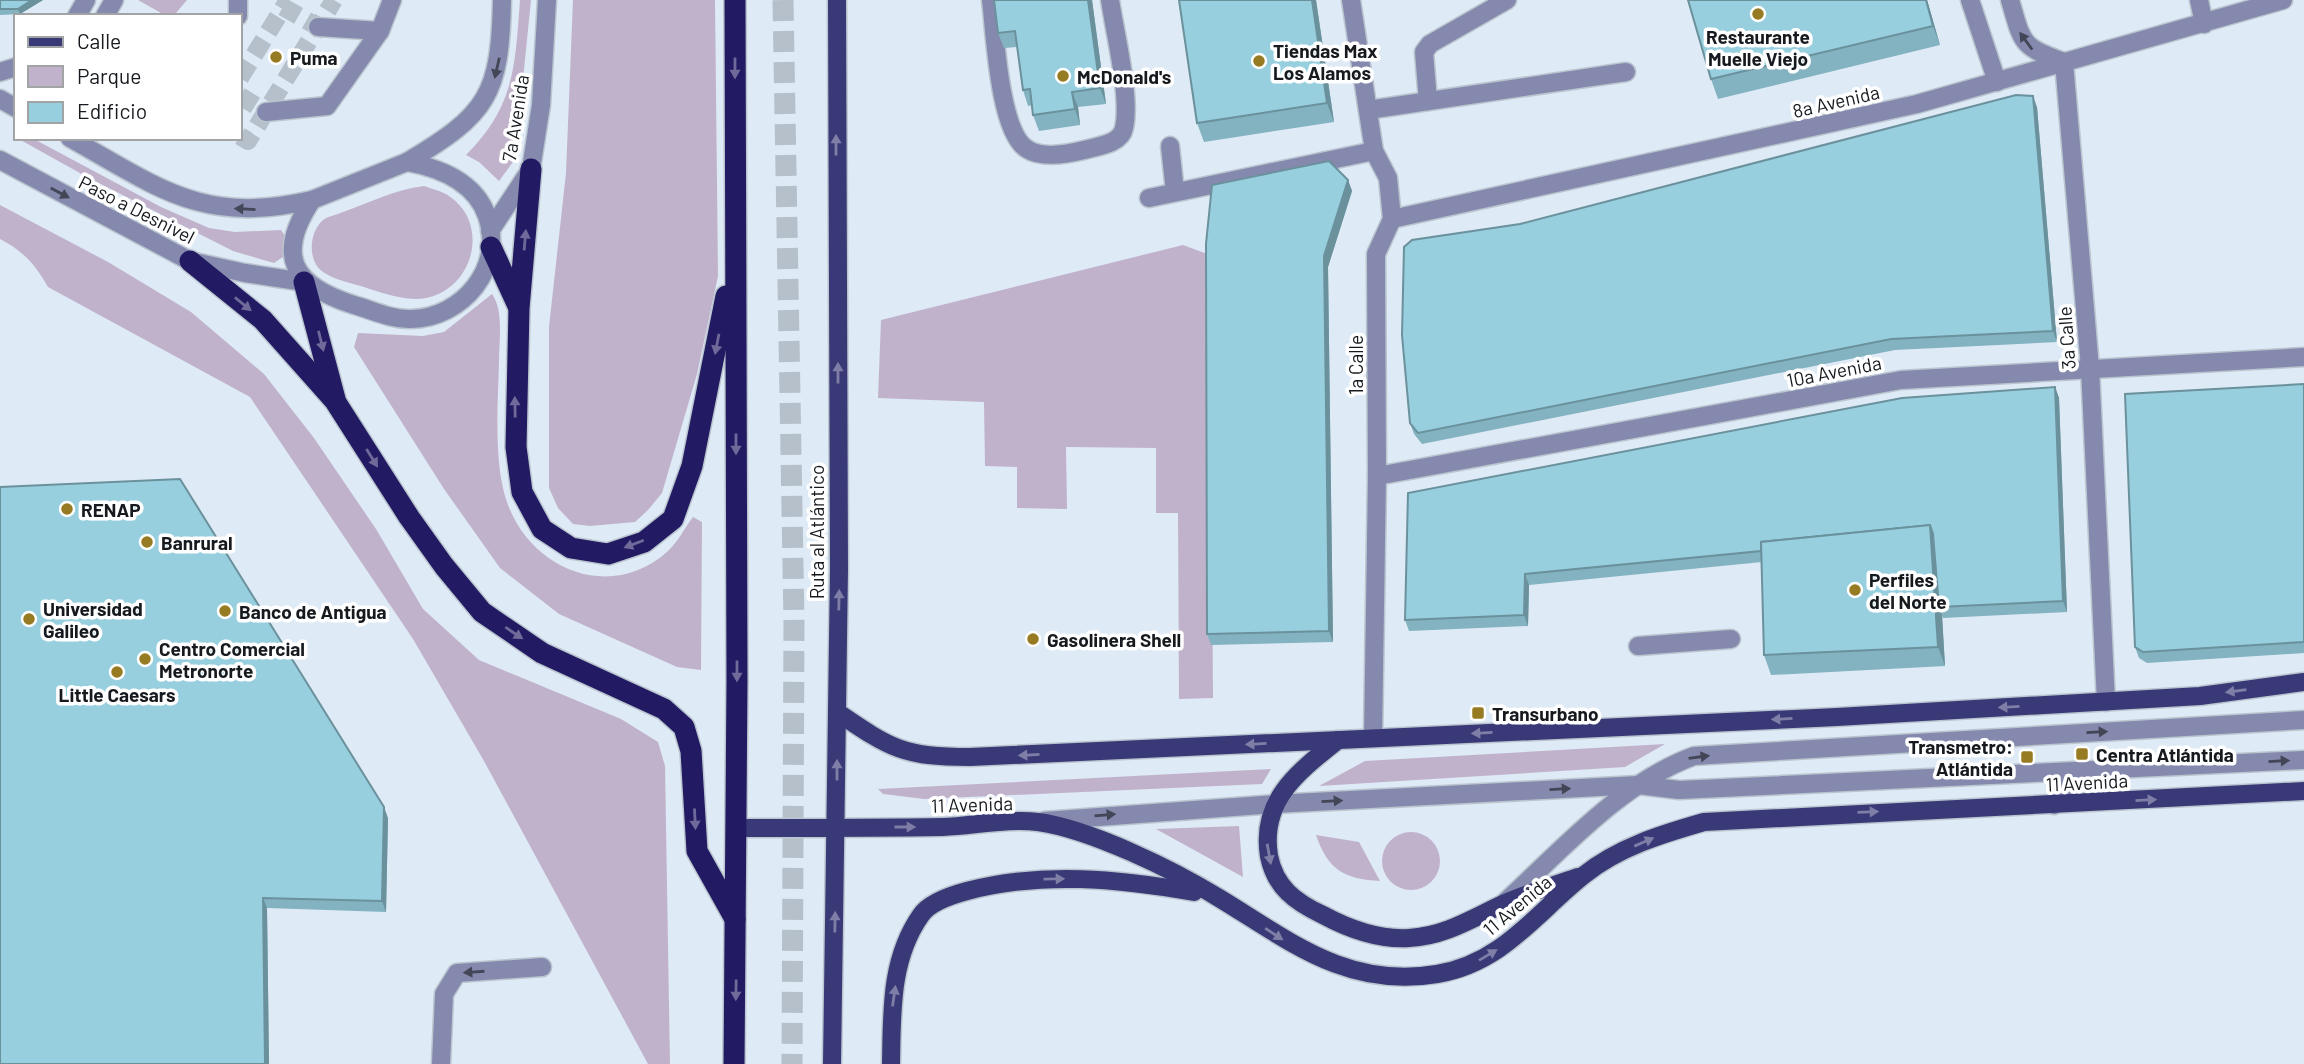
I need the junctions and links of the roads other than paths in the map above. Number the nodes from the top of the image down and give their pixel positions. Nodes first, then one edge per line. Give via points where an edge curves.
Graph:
1 (392, 0) edge
2 (502, 0) edge
3 (547, 0) edge
4 (735, 0) edge
5 (837, 0) edge
6 (991, 0) edge
7 (1110, 0) edge
8 (1351, 0) edge
9 (1507, 0) edge
10 (1970, 0) edge
11 (2010, 0) edge
12 (2199, 0) edge
13 (2283, 0) edge
14 (2204, 24) junction
15 (318, 27) tunnel mouth
16 (380, 31) junction
17 (2064, 62) junction
18 (1626, 72) dead end
19 (1997, 82) junction
20 (1428, 101) junction
21 (1368, 110) junction
22 (266, 112) tunnel mouth
23 (74, 140) edge
24 (102, 140) edge
25 (1170, 146) dead end
26 (1374, 151) junction
27 (0, 160) edge
28 (407, 162) junction
29 (123, 167) junction
30 (531, 169) junction
31 (1175, 192) junction
32 (1149, 198) dead end
33 (312, 200) junction
34 (1392, 219) junction
35 (491, 239) junction
36 (735, 253) junction
37 (190, 261) junction
38 (304, 282) junction
39 (519, 308) junction
40 (2304, 357) edge
41 (2090, 368) junction
42 (335, 401) junction
43 (1377, 476) junction
44 (1731, 639) dead end
45 (1638, 646) dead end
46 (2304, 682) edge
47 (2106, 702) junction
48 (837, 712) junction
49 (2304, 720) edge
50 (1373, 738) junction
51 (1338, 740) junction
52 (2304, 760) edge
53 (2079, 771) junction
54 (1638, 785) junction
55 (2304, 791) edge
56 (1275, 804) junction
57 (2054, 805) junction
58 (1037, 822) junction
59 (736, 828) junction
60 (836, 828) junction
61 (1584, 874) junction
62 (1217, 897) junction
63 (1504, 903) junction
64 (737, 922) junction
65 (542, 967) dead end
66 (441, 1064) edge
67 (734, 1064) edge
68 (832, 1064) edge
69 (891, 1064) edge

1 - 16 street
2 -> 28 street, 7a Avenida via 499,61 493,84 456,133
3 - 30 street, 7a Avenida via 541,105
4 -> 36 highway
48 -> 5 main road, Ruta al Atlántico
6 - 7 street via 1011,127 1024,148 1039,154 1073,153 1115,141 1124,131 1125,106
8 - 21 street
9 - 20 street via 1430,44 1424,52
10 - 19 street
17 -> 11 street via 2031,50
12 - 14 street
13 - 14 street, 8a Avenida
14 - 17 street, 8a Avenida
15 - 16 street
16 - 22 street via 327,106
17 - 19 street, 8a Avenida
17 - 41 street, 3a Calle
18 - 20 street
19 - 34 street, 8a Avenida via 1917,104
20 - 21 street
21 - 26 street
23 - 29 street, Paso a Desnivel
24 - 29 street
25 - 31 street
26 - 31 street
26 - 34 street via 1388,178
27 -> 37 street, Paso a Desnivel
28 - 33 street
28 - 35 street via 441,171 469,187 487,215
33 -> 29 street, Paso a Desnivel via 247,210 201,204 162,190
30 - 35 street, 7a Avenida
39 -> 30 highway
31 - 32 street
33 - 38 street via 295,230 293,247 294,263
34 - 43 street, 1a Calle via 1376,254
35 - 38 street via 481,278 460,305 429,317 395,318 343,302
35 - 39 highway
36 -> 39 highway via 692,466 673,519 644,541 608,554 571,548 542,529 522,492 516,447
36 -> 59 highway
37 - 38 street, Paso a Desnivel
37 -> 42 highway via 263,320
38 -> 42 highway
40 - 41 street, 10a Avenida
41 - 43 street, 10a Avenida via 1901,380
41 - 47 street, 3a Calle
42 -> 64 highway via 409,517 482,612 542,653 664,709 684,727 691,751 697,852
43 - 50 street, 1a Calle
44 - 45 street
46 -> 47 main road
47 -> 50 main road
51 -> 48 main road via 930,757 889,747
60 -> 48 main road, Ruta al Atlántico
54 -> 49 street via 1694,756
50 - 51 main road
51 - 56 main road via 1297,775
53 -> 52 street
53 - 54 street via 1679,790
53 - 57 street
56 -> 54 street
54 - 63 street
57 -> 55 main road, 11 Avenida
58 -> 56 street
56 -> 63 main road via 1266,834 1272,873 1294,901 1345,926 1376,936 1409,938 1457,929
61 -> 57 main road, 11 Avenida via 1662,834 1704,822
60 -> 58 main road, 11 Avenida
58 - 62 main road, 11 Avenida via 1132,854
59 - 60 main road, 11 Avenida
59 - 64 highway
68 -> 60 main road, Ruta al Atlántico
62 -> 61 main road, 11 Avenida via 1326,963 1404,978 1439,974 1482,960 1527,929
61 - 63 main road
69 -> 62 main road via 892,1004 900,951 922,913 949,896 994,884 1088,878
64 -> 67 highway
65 -> 66 street via 457,973 444,994

